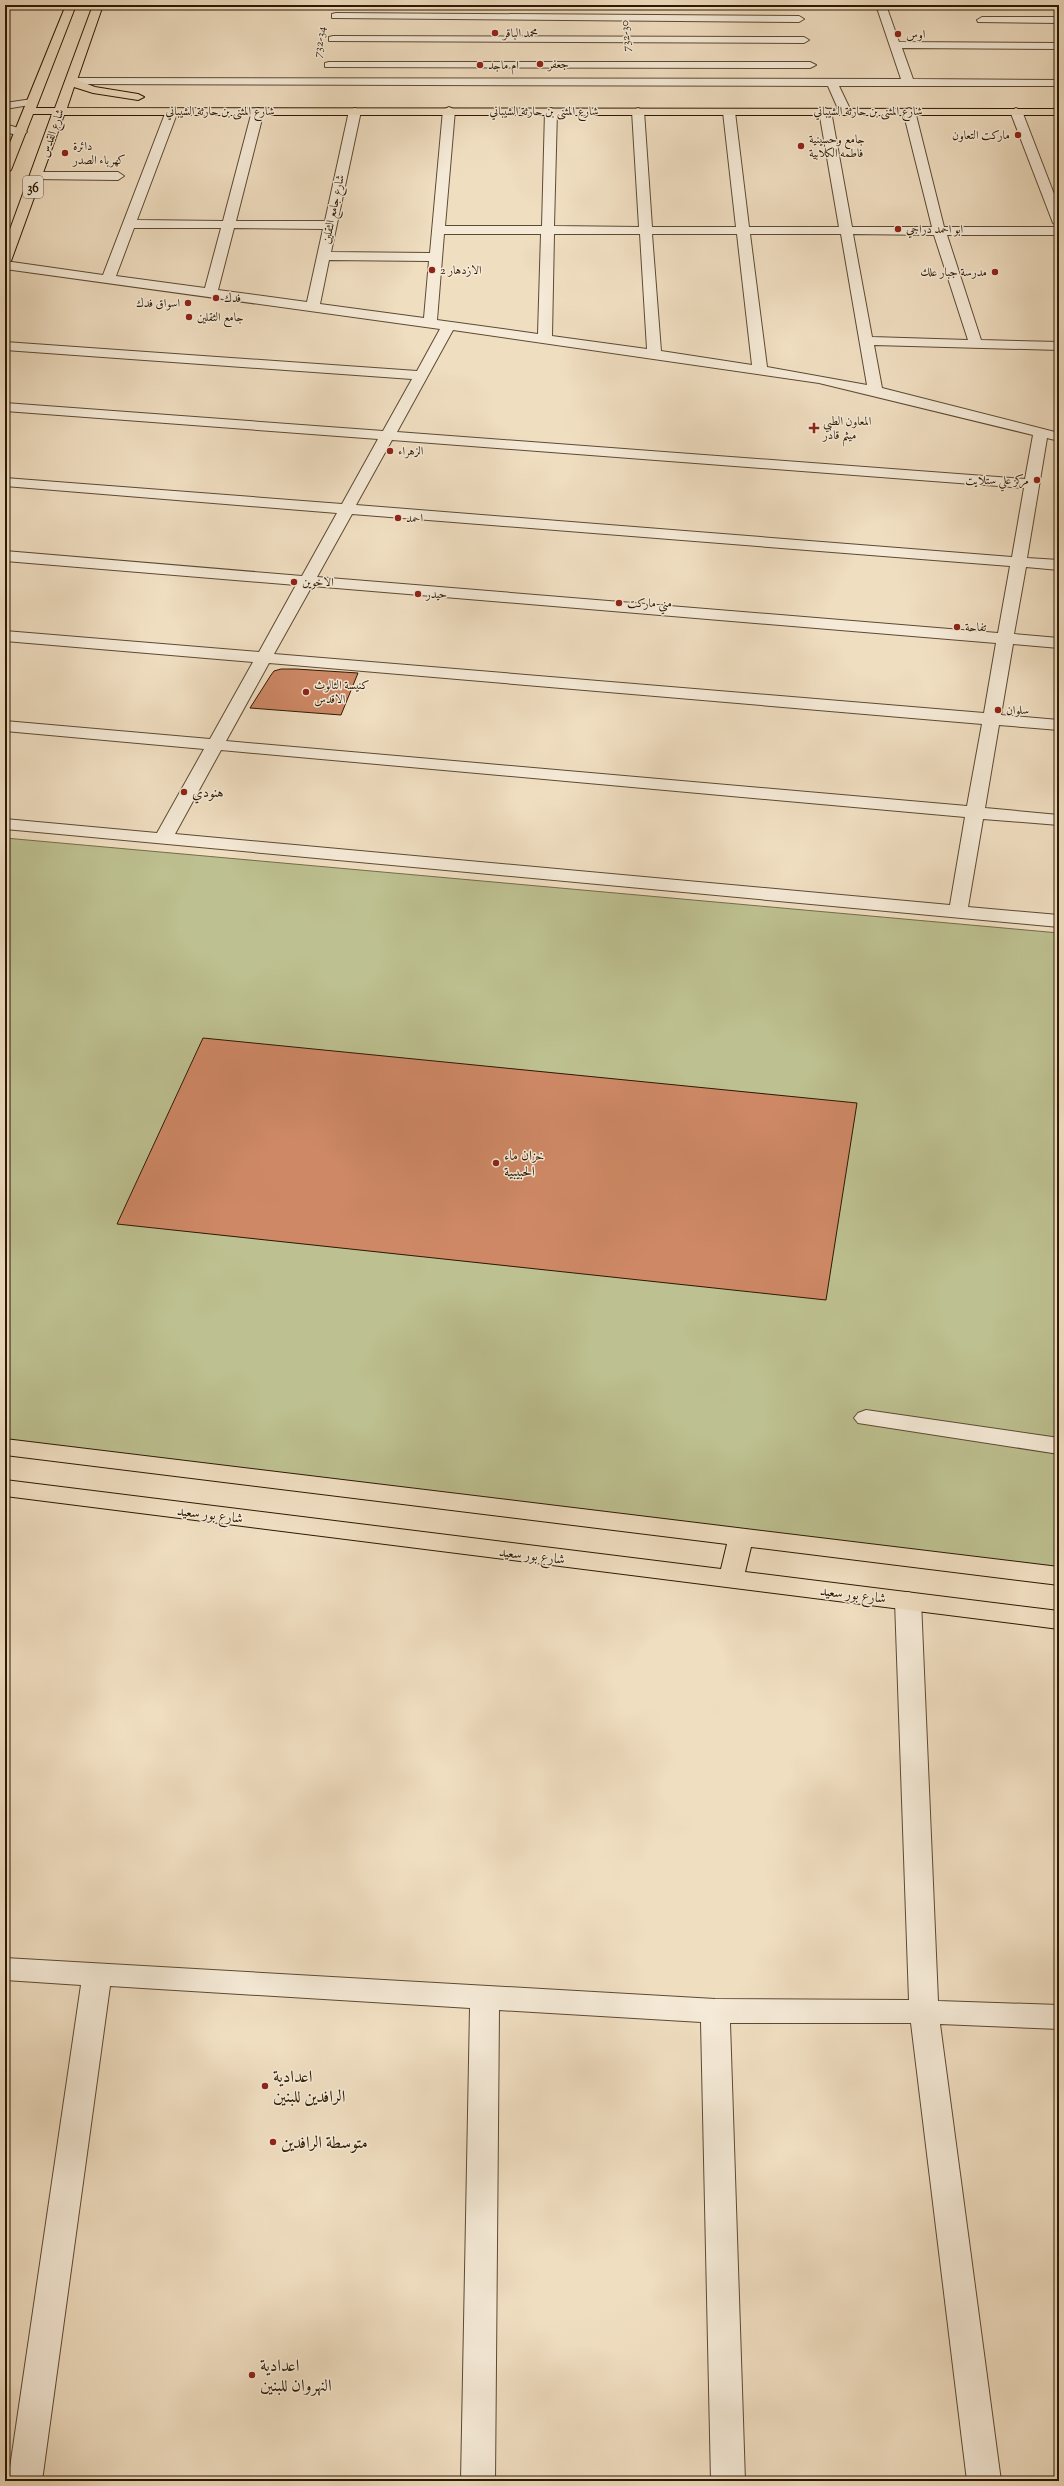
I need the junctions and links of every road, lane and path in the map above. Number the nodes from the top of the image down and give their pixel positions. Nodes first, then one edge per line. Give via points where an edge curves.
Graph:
1 (71, 5) edge
2 (98, 5) edge
3 (337, 5) edge
4 (495, 5) edge
5 (636, 5) edge
6 (796, 5) edge
7 (881, 5) edge
8 (336, 16) junction
9 (495, 17) junction
10 (637, 19) junction
11 (799, 19) junction
12 (1059, 20) edge
13 (333, 39) junction
14 (610, 40) junction
15 (638, 40) junction
16 (804, 40) junction
17 (895, 45) junction
18 (993, 46) junction
19 (1059, 46) edge
20 (496, 53) junction
21 (615, 64) junction
22 (627, 64) junction
23 (640, 64) junction
24 (329, 65) junction
25 (810, 65) junction
26 (70, 81) junction
27 (629, 81) junction
28 (814, 82) junction
29 (832, 82) junction
30 (908, 82) junction
31 (325, 83) junction
32 (496, 83) junction
33 (1059, 83) edge
34 (64, 98) junction
35 (840, 99) junction
36 (856, 99) dead end
37 (824, 105) junction
38 (5, 106) edge
39 (30, 107) junction
40 (449, 110) junction
41 (551, 110) junction
42 (172, 111) junction
43 (258, 111) junction
44 (355, 111) junction
45 (638, 111) junction
46 (845, 111) junction
47 (909, 111) junction
48 (1016, 111) junction
49 (60, 112) junction
50 (114, 112) junction
51 (729, 112) junction
52 (1059, 112) edge
53 (5, 128) edge
54 (52, 130) junction
55 (20, 132) junction
56 (5, 170) edge
57 (39, 171) junction
58 (119, 171) dead end
59 (1056, 210) edge
60 (1059, 223) edge
61 (130, 224) junction
62 (228, 224) junction
63 (330, 225) junction
64 (438, 230) junction
65 (549, 230) junction
66 (644, 230) junction
67 (744, 230) junction
68 (846, 230) junction
69 (939, 231) junction
70 (1059, 231) edge
71 (323, 256) junction
72 (436, 257) junction
73 (5, 261) edge
74 (5, 265) edge
75 (108, 279) junction
76 (210, 294) junction
77 (312, 308) junction
78 (430, 325) junction
79 (448, 327) junction
80 (545, 340) junction
81 (866, 341) junction
82 (976, 344) junction
83 (5, 346) edge
84 (1059, 346) edge
85 (654, 354) junction
86 (760, 370) junction
87 (421, 375) junction
88 (875, 391) junction
89 (5, 407) edge
90 (1041, 432) junction
91 (387, 436) junction
92 (1059, 437) edge
93 (5, 482) edge
94 (1032, 484) junction
95 (347, 509) junction
96 (5, 556) edge
97 (1019, 562) junction
98 (1059, 565) edge
99 (306, 581) junction
100 (5, 636) edge
101 (1005, 639) junction
102 (1059, 643) edge
103 (264, 658) junction
104 (991, 719) junction
105 (1059, 725) edge
106 (5, 726) edge
107 (215, 745) junction
108 (975, 813) junction
109 (1059, 820) edge
110 (5, 824) edge
111 (164, 837) junction
112 (958, 912) junction
113 (1059, 921) edge
114 (866, 1418) dead end
115 (1059, 1446) edge
116 (5, 1447) edge
117 (5, 1488) edge
118 (741, 1537) junction
119 (1059, 1576) edge
120 (731, 1580) junction
121 (908, 1601) junction
122 (1059, 1620) edge
123 (5, 1969) edge
124 (97, 1972) junction
125 (485, 1998) junction
126 (715, 2011) junction
127 (924, 2012) junction
128 (1059, 2017) edge
129 (24, 2481) edge
130 (478, 2481) edge
131 (728, 2481) edge
132 (984, 2481) edge

1 - 39 main road, 36
2 - 26 main road, شارع القدس / 36
3 - 8 street, 732-34
4 - 9 street
5 - 10 street, 732-30
6 - 11 street
7 - 17 street
8 - 9 street
8 - 13 street, 732-34
9 - 10 street
9 - 20 street
10 - 11 street
10 - 15 street, 732-30
11 - 16 street
12 - 18 street via 981,16
13 - 20 street
13 - 24 street, 732-34
14 - 15 street
14 - 20 street
14 - 21 street
15 - 16 street
15 - 23 street, 732-30
16 - 25 street
17 - 18 street
17 - 30 street
18 - 19 street
20 - 21 street
20 - 24 street
20 - 32 street
21 - 22 street
22 - 23 street
22 - 27 street
23 - 25 street
24 - 31 street, 732-34
25 - 28 street
26 - 31 street
26 - 34 main road, شارع القدس / 36
26 - 34 main road via 98,92 142,97
27 - 28 street
27 - 32 street
28 - 29 street
29 - 30 street
29 - 35 street
30 - 33 street
31 - 32 street
34 - 39 main road
34 - 49 main road, شارع القدس / 36
35 - 36 main road, شارع المثنى بن حارثة الشيباني
35 - 37 main road, شارع المثنى بن حارثة الشيباني
35 - 46 street
37 - 46 main road, شارع المثنى بن حارثة الشيباني
37 - 51 main road, شارع المثنى بن حارثة الشيباني
37 - 68 street
38 - 39 street
39 - 49 main road, شارع المثنى بن حارثة الشيباني
39 - 55 main road, 36
40 - 41 main road, شارع المثنى بن حارثة الشيباني
40 - 44 main road, شارع المثنى بن حارثة الشيباني
40 - 64 street
41 - 45 main road, شارع المثنى بن حارثة الشيباني
41 - 65 street
42 - 43 main road, شارع المثنى بن حارثة الشيباني
42 - 50 main road, شارع المثنى بن حارثة الشيباني
42 - 61 street
43 - 44 main road, شارع المثنى بن حارثة الشيباني
43 - 62 street
44 - 63 street, شارع جامع الثقلين
45 - 51 main road, شارع المثنى بن حارثة الشيباني
45 - 66 street
46 - 47 main road, شارع المثنى بن حارثة الشيباني
47 - 48 main road, شارع المثنى بن حارثة الشيباني
47 - 69 street
48 - 52 main road, شارع المثنى بن حارثة الشيباني
48 - 59 street via 1047,175
49 - 50 main road, شارع المثنى بن حارثة الشيباني
49 - 54 main road, شارع القدس / 36
50 - 54 main road via 72,121
51 - 67 street
53 - 55 street
54 - 57 main road, شارع القدس / 36
55 - 56 main road, 36
57 - 58 street
57 - 73 main road, شارع القدس / 36
59 - 60 street
61 - 62 street
61 - 75 street
62 - 63 street
62 - 76 street
63 - 71 street, شارع جامع الثقلين
64 - 65 street
64 - 72 street
65 - 66 street
65 - 80 street
66 - 67 street
66 - 85 street
67 - 68 street
67 - 86 street
68 - 69 street
68 - 81 street
69 - 70 street
69 - 82 street
71 - 72 street
71 - 77 street, شارع جامع الثقلين
72 - 78 street
74 - 75 street
75 - 76 street
76 - 77 street
77 - 78 street
78 - 79 street
79 - 80 street
79 - 87 street
80 - 85 street
81 - 82 street
81 - 88 street
82 - 84 street
83 - 87 street
85 - 86 street
86 - 88 street
87 - 91 street
88 - 90 street
89 - 91 street
90 - 92 street
90 - 94 street
91 - 94 street
91 - 95 street
93 - 95 street
94 - 97 street
95 - 97 street
95 - 99 street
96 - 99 street
97 - 98 street
97 - 101 street
99 - 101 street
99 - 103 street
100 - 103 street
101 - 102 street
101 - 104 street
103 - 104 street
103 - 107 street
104 - 105 street
104 - 108 street
106 - 107 street
107 - 108 street
107 - 111 street
108 - 109 street
108 - 112 street
110 - 111 street
111 - 112 street
112 - 113 street
114 - 115 street
116 - 118 main road
117 - 120 main road, شارع بور سعيد
118 - 119 main road
118 - 120 main road
120 - 121 main road, شارع بور سعيد
121 - 122 main road, شارع بور سعيد
121 - 127 street
123 - 124 street
124 - 125 street
124 - 129 street
125 - 126 street
125 - 130 street
126 - 127 street
126 - 131 street
127 - 128 street
127 - 132 street

